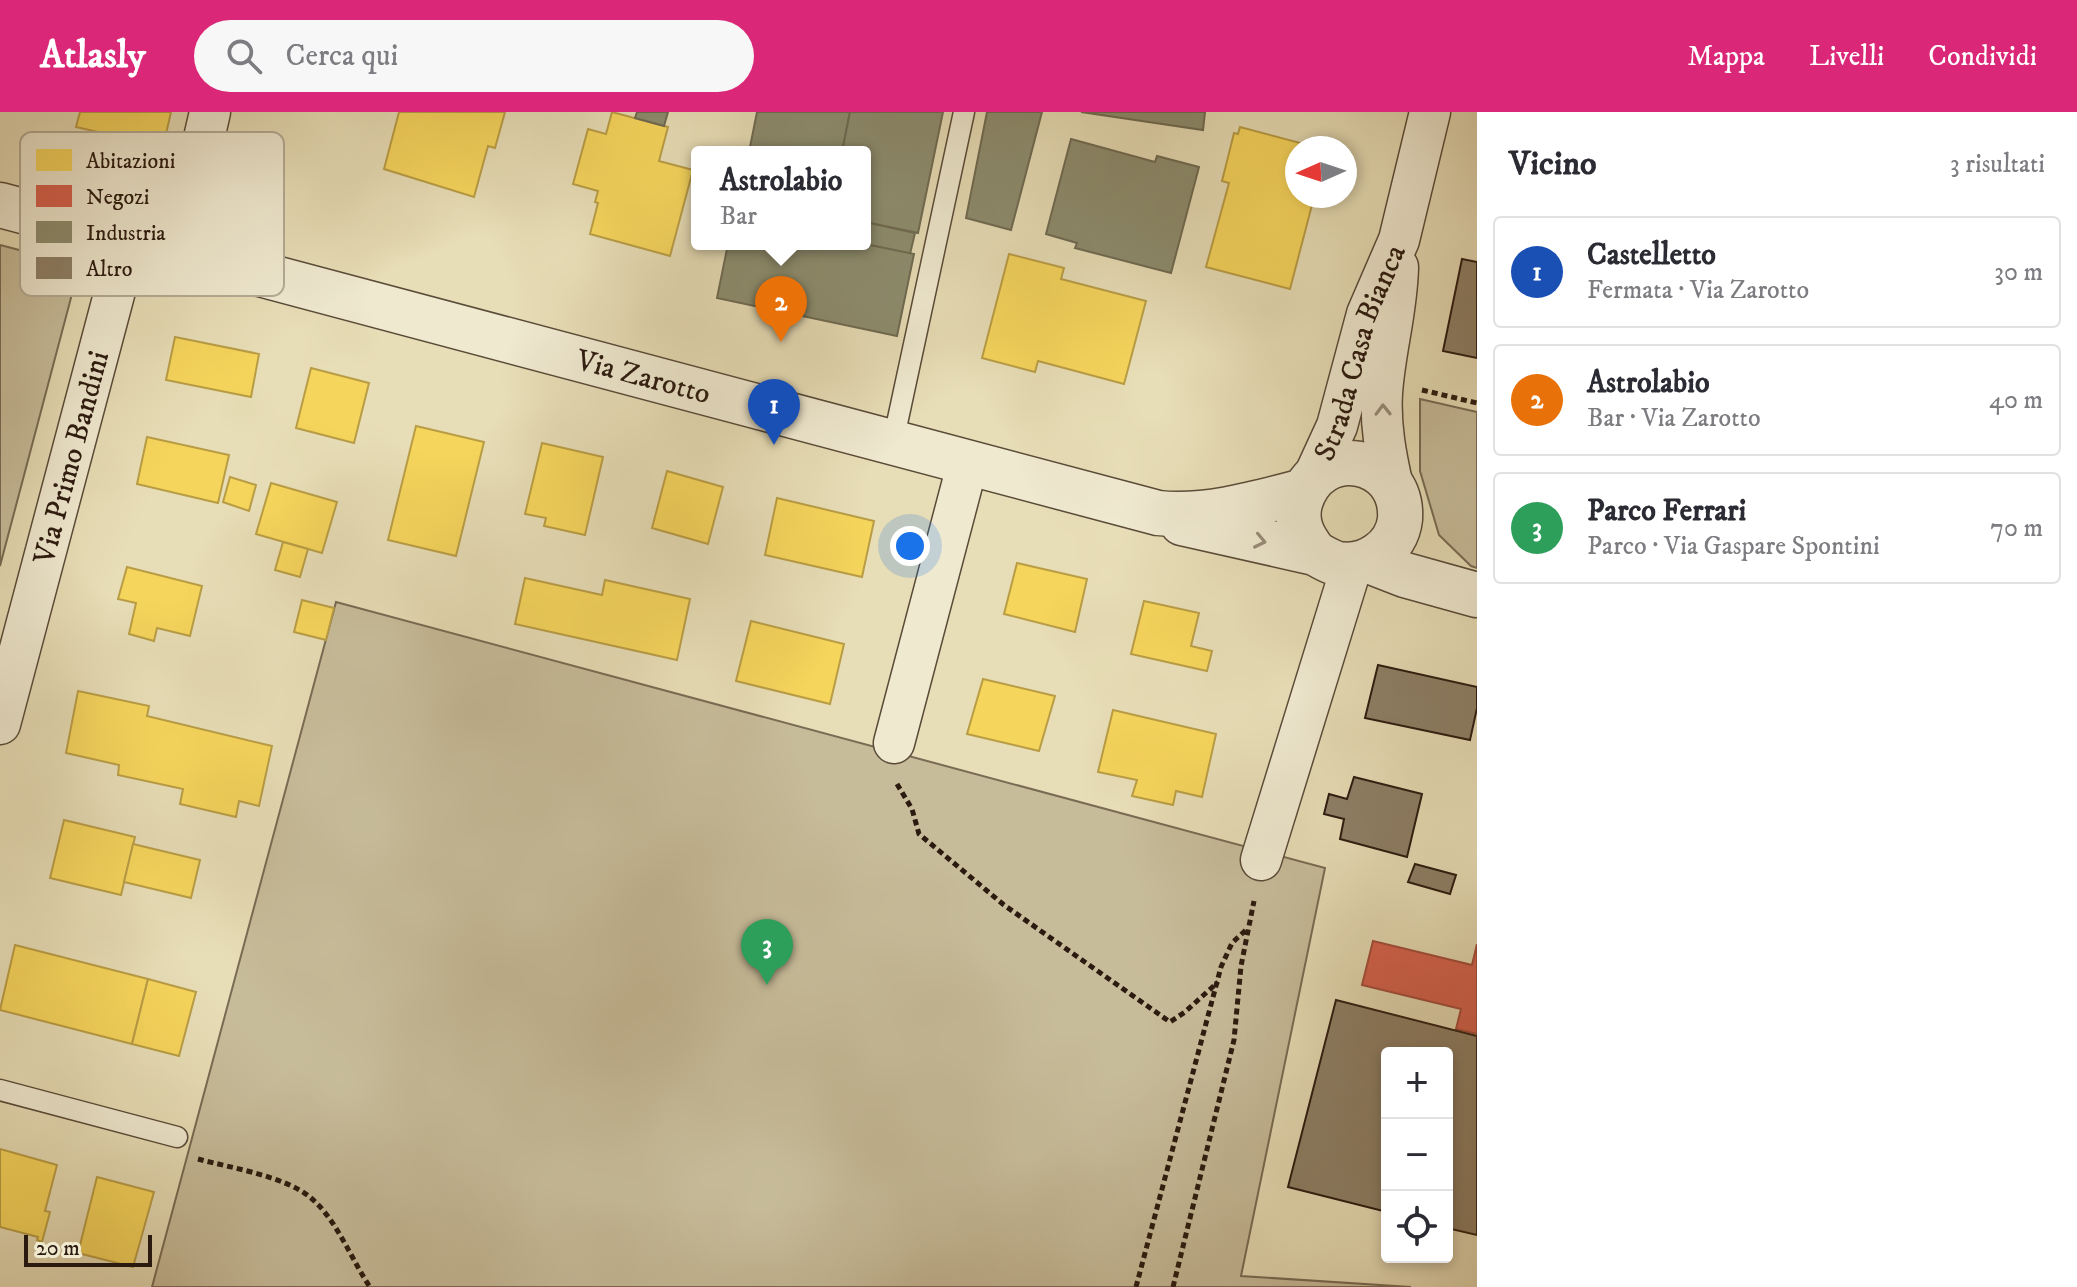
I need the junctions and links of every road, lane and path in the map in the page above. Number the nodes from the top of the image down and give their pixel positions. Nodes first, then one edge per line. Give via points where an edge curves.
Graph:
1 (210, 112) edge
2 (964, 112) edge
3 (1430, 112) edge
4 (205, 132) edge
5 (0, 205) edge
6 (20, 210) edge
7 (1403, 227) junction
8 (284, 279) edge
9 (114, 296) edge
10 (1418, 389) dead end
11 (1477, 403) edge
12 (893, 442) junction
13 (968, 462) junction
14 (1309, 484) junction
15 (1396, 506) junction
16 (1158, 513) junction
17 (1346, 560) junction
18 (1477, 586) edge
19 (1477, 595) edge
20 (0, 724) edge
21 (894, 743) joint
22 (1261, 860) joint
23 (1249, 927) junction
24 (1218, 982) junction
25 (0, 1090) edge
26 (177, 1137) joint
27 (370, 1287) edge
28 (1136, 1287) edge
29 (1173, 1287) edge

1 - 4 street
2 - 12 lane
3 - 7 street, Strada Casa Bianca
5 - 6 street, Via Zarotto
7 - 14 street, Strada Casa Bianca via 1367,314 1337,426
15 -> 7 street, Strada Casa Bianca via 1382,396
8 - 12 street, Via Zarotto
9 - 20 street, Via Primo Bandini
10 - 11 path
12 - 13 street, Via Zarotto
13 - 16 street, Via Zarotto
13 - 21 street
14 - 15 street, Via Zarotto via 1326,467 1366,465 1381,474
14 - 16 street, Via Zarotto via 1254,504
14 - 17 street via 1297,515 1304,540
15 - 17 street via 1391,542 1378,556
15 - 18 street, Via Zarotto via 1418,552
16 -> 17 street, Via Zarotto via 1190,527
17 - 19 street, Via Zarotto
17 - 22 street
21 - 24 path via 897,787 912,809 919,834 1004,905 1170,1022
22 - 23 path
23 - 24 path via 1232,943
23 - 29 path via 1234,1040
24 - 28 path
25 - 26 lane
26 - 27 path via 187,1156 288,1185 310,1197

